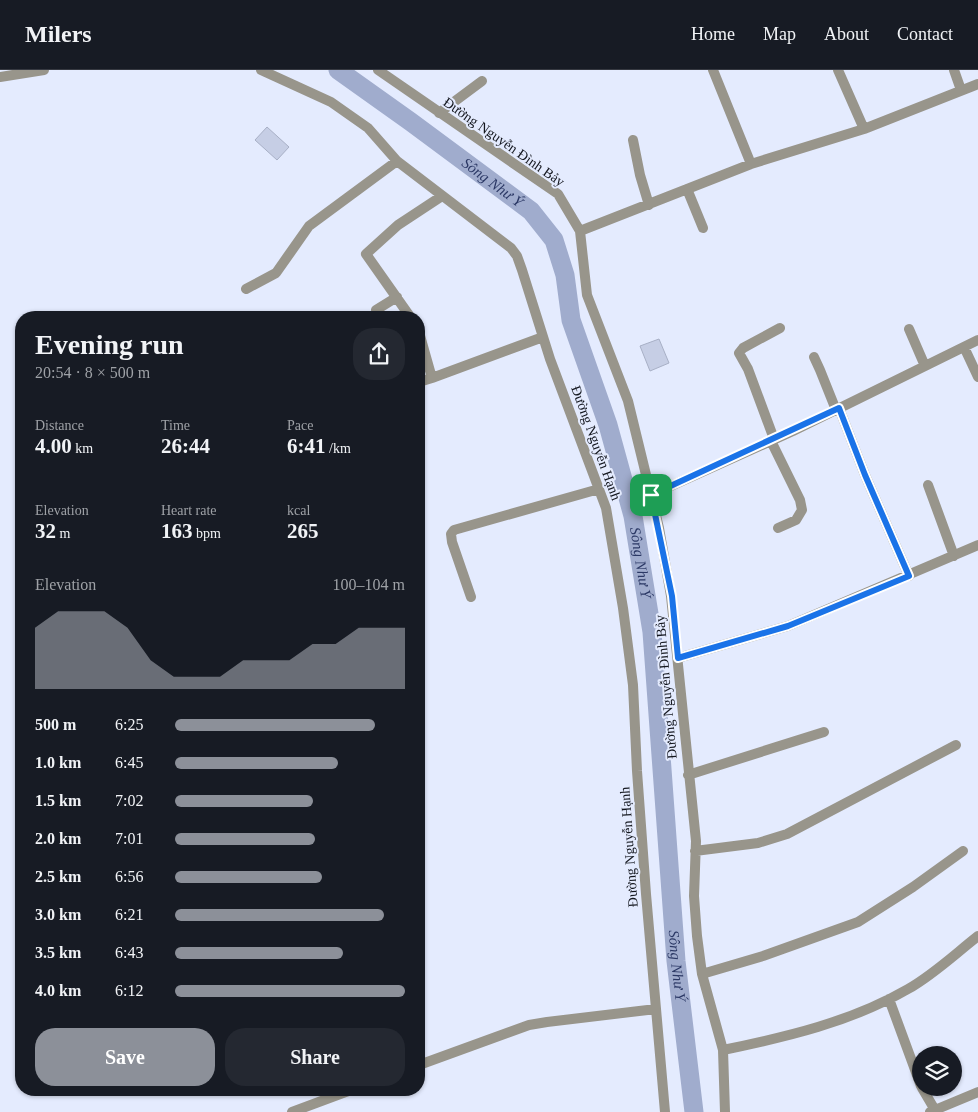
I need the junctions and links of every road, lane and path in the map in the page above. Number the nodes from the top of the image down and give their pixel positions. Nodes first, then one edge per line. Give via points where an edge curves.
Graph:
1 (44, 70) edge
2 (260, 70) edge
3 (378, 70) edge
4 (713, 70) edge
5 (838, 70) edge
6 (954, 70) edge
7 (0, 77) edge
8 (482, 81) dead end
9 (978, 84) edge
10 (961, 90) junction
11 (439, 113) junction
12 (864, 129) junction
13 (633, 140) dead end
14 (397, 161) junction
15 (751, 164) junction
16 (687, 189) junction
17 (442, 196) junction
18 (648, 205) junction
19 (702, 228) dead end
20 (580, 232) junction
21 (246, 289) dead end
22 (397, 297) junction
23 (376, 310) dead end
24 (406, 311) edge
25 (780, 328) dead end
26 (909, 329) dead end
27 (543, 337) junction
28 (978, 340) edge
29 (964, 347) junction
30 (814, 358) dead end
31 (425, 365) edge
32 (925, 366) junction
33 (978, 377) edge
34 (432, 378) junction
35 (425, 380) edge
36 (837, 409) junction
37 (772, 440) junction
38 (928, 485) dead end
39 (599, 489) junction
40 (651, 495) junction
41 (778, 528) dead end
42 (978, 545) edge
43 (954, 556) junction
44 (909, 576) junction
45 (471, 597) dead end
46 (678, 658) junction
47 (824, 732) dead end
48 (956, 746) dead end
49 (688, 775) junction
50 (695, 851) junction
51 (963, 851) dead end
52 (978, 936) edge
53 (702, 974) junction
54 (889, 999) junction
55 (656, 1009) junction
56 (723, 1050) junction
57 (912, 1060) edge
58 (425, 1063) edge
59 (978, 1092) edge
60 (335, 1096) edge
61 (926, 1096) edge
62 (933, 1111) edge
63 (292, 1112) edge
64 (665, 1112) edge
65 (724, 1112) edge

1 - 7 street
2 - 14 street, Đường Nguyễn Hạnh via 331,102 368,128
3 - 11 street, Đường Nguyễn Đình Bảy
4 - 15 street
5 - 12 street
6 - 10 street
8 - 11 street
9 - 10 street
10 - 12 street
11 - 20 street, Đường Nguyễn Đình Bảy via 558,194
12 - 15 street
13 - 18 street
14 - 17 street, Đường Nguyễn Hạnh
14 - 21 street via 309,226 276,273
15 - 16 street
16 - 18 street
16 - 19 street
17 - 22 street via 398,226 366,254
17 - 27 street, Đường Nguyễn Hạnh via 500,239 517,256
18 - 20 street
20 - 40 street, Đường Nguyễn Đình Bảy via 587,295 628,401
22 - 23 street
22 - 24 street
25 - 37 street via 739,353 748,369
26 - 32 street
27 - 34 street
27 - 39 street, Đường Nguyễn Hạnh
28 - 29 street
29 - 32 street
29 - 33 street
30 - 36 street
31 - 34 street
32 - 36 street
34 - 35 street
36 - 37 street
36 - 44 street
37 - 40 street
37 - 41 street via 802,510 796,520
38 - 43 street
39 - 45 street via 454,530 452,542
39 - 55 street, Đường Nguyễn Hạnh via 606,508 633,685 637,780
40 - 46 street, Đường Nguyễn Đình Bảy via 672,596
42 - 43 street
43 - 44 street
44 - 46 street via 788,626
46 - 49 street, Đường Nguyễn Đình Bảy
47 - 49 street
48 - 50 street via 774,840
49 - 50 street, Đường Nguyễn Đình Bảy
50 - 53 street, Đường Nguyễn Đình Bảy via 694,896
51 - 53 street via 858,922
52 - 54 street via 920,981
53 - 56 street, Đường Nguyễn Đình Bảy
54 - 56 street via 843,1020
54 - 57 street
55 - 58 street via 529,1025
55 - 64 street, Đường Nguyễn Hạnh
56 - 65 street, Đường Nguyễn Đình Bảy
59 - 62 street
60 - 63 street
61 - 62 street

